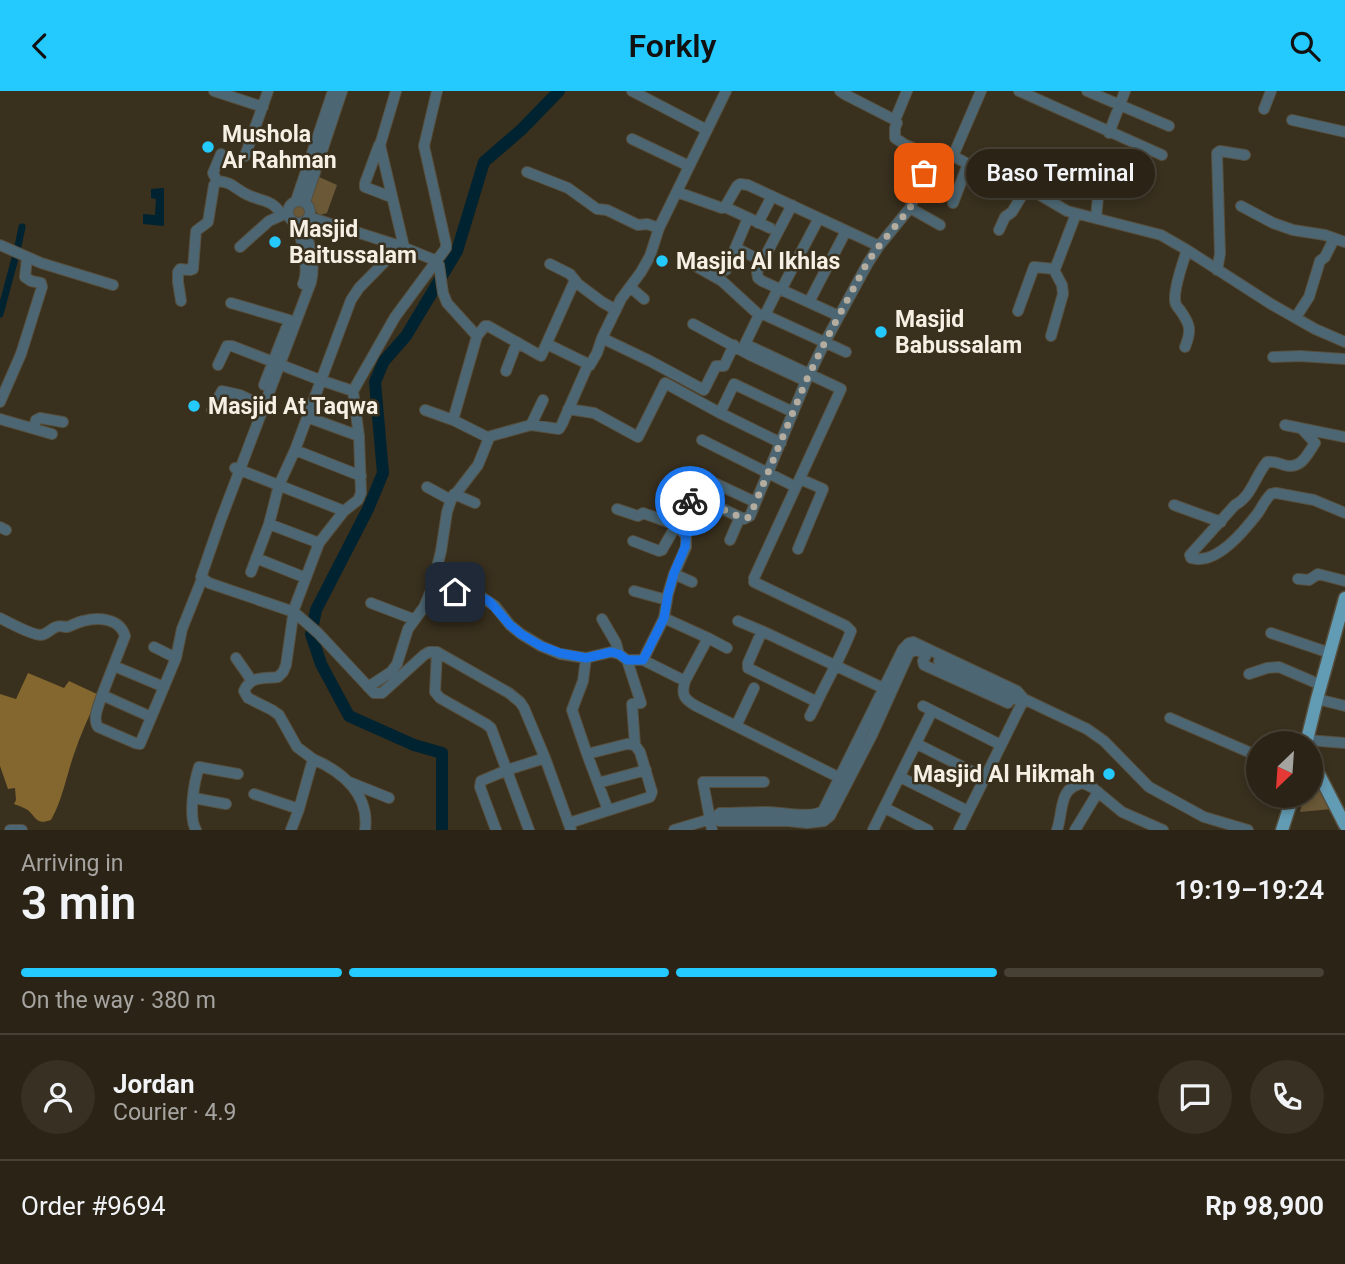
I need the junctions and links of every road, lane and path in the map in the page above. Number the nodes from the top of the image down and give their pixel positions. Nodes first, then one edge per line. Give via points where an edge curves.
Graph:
1 (214, 91) edge
2 (268, 91) edge
3 (333, 91) edge
4 (342, 91) edge
5 (396, 91) edge
6 (437, 91) edge
7 (632, 91) edge
8 (726, 91) edge
9 (840, 91) edge
10 (907, 91) edge
11 (981, 91) edge
12 (1018, 91) edge
13 (1087, 91) edge
14 (1125, 91) edge
15 (1271, 91) edge
16 (1119, 105) junction
17 (263, 107) junction
18 (1264, 109) dead end
19 (895, 120) junction
20 (1292, 120) dead end
21 (1169, 126) dead end
22 (707, 130) junction
23 (1345, 132) edge
24 (1109, 133) junction
25 (632, 139) dead end
26 (380, 145) junction
27 (221, 154) dead end
28 (1161, 155) dead end
29 (1245, 155) dead end
30 (245, 156) dead end
31 (931, 156) junction
32 (953, 156) junction
33 (968, 164) junction
34 (689, 166) junction
35 (527, 172) dead end
36 (1106, 179) dead end
37 (217, 181) junction
38 (1026, 189) junction
39 (677, 192) junction
40 (772, 196) junction
41 (391, 197) junction
42 (300, 202) junction
43 (953, 203) dead end
44 (792, 205) junction
45 (1241, 206) dead end
46 (725, 207) junction
47 (910, 208) junction
48 (285, 214) junction
49 (1076, 214) junction
50 (819, 218) junction
51 (1096, 218) junction
52 (303, 221) junction
53 (753, 221) junction
54 (940, 225) dead end
55 (659, 228) junction
56 (770, 228) dead end
57 (999, 230) dead end
58 (846, 231) junction
59 (1334, 239) junction
60 (1345, 243) edge
61 (0, 245) edge
62 (402, 246) junction
63 (879, 246) junction
64 (240, 247) dead end
65 (736, 248) junction
66 (1187, 250) junction
67 (21, 254) junction
68 (754, 257) dead end
69 (438, 263) junction
70 (691, 263) dead end
71 (550, 264) dead end
72 (726, 269) dead end
73 (1054, 270) junction
74 (1217, 270) junction
75 (575, 280) junction
76 (113, 285) dead end
77 (630, 287) junction
78 (779, 289) junction
79 (644, 299) dead end
80 (181, 301) dead end
81 (231, 303) dead end
82 (808, 303) junction
83 (616, 310) junction
84 (1018, 311) dead end
85 (762, 315) junction
86 (839, 316) junction
87 (1296, 317) junction
88 (289, 320) junction
89 (693, 324) dead end
90 (477, 336) junction
91 (1051, 336) dead end
92 (602, 338) junction
93 (517, 342) junction
94 (825, 342) junction
95 (1345, 342) edge
96 (547, 344) junction
97 (741, 347) junction
98 (1185, 347) dead end
99 (846, 352) dead end
100 (1273, 357) dead end
101 (1345, 359) edge
102 (277, 363) junction
103 (218, 365) dead end
104 (590, 365) junction
105 (506, 372) dead end
106 (807, 378) junction
107 (320, 380) junction
108 (353, 391) junction
109 (543, 400) dead end
110 (0, 402) edge
111 (257, 403) junction
112 (568, 409) junction
113 (212, 410) dead end
114 (425, 410) dead end
115 (793, 412) junction
116 (720, 413) junction
117 (307, 417) junction
118 (0, 419) edge
119 (453, 420) junction
120 (63, 422) dead end
121 (531, 425) junction
122 (1285, 425) dead end
123 (253, 426) junction
124 (34, 428) junction
125 (1302, 429) junction
126 (52, 434) dead end
127 (359, 436) junction
128 (1345, 437) edge
129 (489, 439) junction
130 (702, 440) dead end
131 (781, 443) junction
132 (295, 450) junction
133 (237, 469) junction
134 (691, 472) dead end
135 (768, 472) junction
136 (361, 476) junction
137 (798, 483) junction
138 (279, 485) junction
139 (427, 487) dead end
140 (453, 497) junction
141 (755, 502) junction
142 (475, 503) dead end
143 (1174, 505) dead end
144 (617, 509) dead end
145 (344, 511) junction
146 (1345, 513) edge
147 (740, 517) junction
148 (1221, 522) junction
149 (268, 524) junction
150 (677, 526) junction
151 (633, 541) dead end
152 (730, 541) dead end
153 (319, 543) junction
154 (798, 549) dead end
155 (256, 558) junction
156 (251, 572) dead end
157 (674, 573) junction
158 (306, 578) junction
159 (1298, 579) dead end
160 (1345, 581) edge
161 (201, 582) junction
162 (692, 582) dead end
163 (432, 588) junction
164 (634, 591) dead end
165 (1345, 598) edge
166 (667, 600) junction
167 (371, 603) dead end
168 (293, 615) junction
169 (0, 618) edge
170 (664, 618) junction
171 (413, 619) junction
172 (602, 619) dead end
173 (738, 621) dead end
174 (1341, 629) edge
175 (762, 631) junction
176 (1271, 633) dead end
177 (708, 638) junction
178 (154, 647) dead end
179 (727, 647) dead end
180 (437, 652) junction
181 (1330, 653) junction
182 (623, 657) junction
183 (176, 658) junction
184 (236, 658) dead end
185 (586, 658) junction
186 (643, 660) junction
187 (114, 666) junction
188 (834, 666) junction
189 (1249, 674) dead end
190 (252, 681) junction
191 (685, 681) junction
192 (1321, 685) junction
193 (164, 687) junction
194 (368, 687) junction
195 (754, 688) dead end
196 (883, 688) junction
197 (103, 695) junction
198 (1024, 699) junction
199 (1317, 699) junction
200 (817, 702) junction
201 (1345, 706) edge
202 (810, 716) dead end
203 (152, 717) junction
204 (1170, 718) dead end
205 (736, 726) junction
206 (1310, 731) edge
207 (867, 733) junction
208 (1323, 742) edge
209 (1345, 743) edge
210 (916, 744) junction
211 (635, 745) junction
212 (1001, 745) junction
213 (1246, 751) edge
214 (587, 754) junction
215 (545, 758) junction
216 (313, 759) junction
217 (508, 770) junction
218 (646, 770) junction
219 (238, 773) dead end
220 (900, 777) junction
221 (839, 778) junction
222 (985, 778) junction
223 (349, 782) junction
224 (764, 782) dead end
225 (598, 783) junction
226 (1323, 788) edge
227 (1098, 792) junction
228 (254, 794) dead end
229 (194, 798) junction
230 (389, 798) dead end
231 (226, 804) dead end
232 (885, 808) junction
233 (299, 809) junction
234 (1289, 809) edge
235 (608, 810) junction
236 (968, 810) junction
237 (712, 818) junction
238 (788, 821) edge
239 (1345, 825) edge
240 (570, 827) edge
241 (1060, 829) edge
242 (1159, 829) edge
243 (10, 830) edge
244 (22, 830) edge
245 (196, 830) edge
246 (290, 830) edge
247 (365, 830) edge
248 (496, 830) edge
249 (529, 830) edge
250 (674, 830) edge
251 (712, 830) edge
252 (873, 830) edge
253 (928, 830) edge
254 (959, 830) edge
255 (1075, 830) edge
256 (1248, 830) edge
257 (1282, 830) edge

1 - 17 street
2 - 17 street
3 - 42 street
4 - 42 street
5 - 26 street
6 - 69 street via 424,144 446,244
7 - 22 street
8 - 22 street
9 - 19 street
10 - 19 street
11 - 32 street
12 - 24 street
13 - 16 street
14 - 16 street
15 - 18 street
16 - 21 street
16 - 24 street
17 - 30 street
19 - 31 street via 895,138
20 - 23 street
22 - 34 street
24 - 28 street
25 - 34 street
26 - 41 street
26 - 41 street via 365,187
27 - 37 street via 213,173
29 - 74 street via 1217,151
31 - 32 street
31 - 47 street
32 - 33 street
33 - 38 street
33 - 43 street
34 - 39 street
35 - 55 street via 568,188 597,209
36 - 51 street
37 - 48 street via 235,185
37 - 80 street via 208,222 196,231 193,269 178,272
38 - 49 street
38 - 57 street
39 - 46 street
39 - 55 street
40 - 44 street
40 - 46 street via 740,184
40 - 53 street
41 - 62 street
42 - 48 street
42 - 52 street via 310,209
44 - 50 street
44 - 78 street via 757,272 759,279
45 - 59 street via 1273,223
46 - 53 street
47 - 54 street
47 - 63 street
48 - 52 street via 292,221
48 - 64 street via 269,221
49 - 51 street
49 - 73 street
50 - 58 street
50 - 78 street
51 - 66 street via 1161,236
52 - 62 street
52 - 88 street via 306,278
52 - 102 street via 313,275
53 - 56 street
53 - 65 street
55 - 77 street via 650,256
58 - 63 street
58 - 82 street
59 - 60 street
59 - 87 street
61 - 67 street
62 - 69 street
62 - 107 street via 351,300
63 - 86 street
65 - 68 street
65 - 72 street
66 - 74 street
66 - 98 street via 1175,300 1190,331
67 - 76 street
67 - 110 street via 25,277 43,286
69 - 90 street via 447,303
69 - 108 street via 395,317
70 - 85 street via 722,281
71 - 75 street
73 - 84 street via 1034,267
73 - 91 street via 1063,293
74 - 87 street
75 - 83 street
75 - 96 street
77 - 79 street
77 - 83 street
78 - 82 street
78 - 85 street
81 - 88 street
82 - 86 street
83 - 92 street
85 - 94 street
85 - 97 street
86 - 94 street
87 - 95 street
88 - 102 street
89 - 97 street
90 - 93 street via 488,326
90 - 119 street
92 - 97 street via 704,390 716,366 724,366
92 - 104 street
93 - 96 street via 541,356
93 - 105 street
94 - 99 street
94 - 106 street
96 - 104 street
97 - 106 street
100 - 101 street
102 - 103 street via 229,345
102 - 107 street
102 - 111 street
102 - 123 street
104 - 112 street
106 - 115 street
106 - 137 street via 841,389
107 - 108 street
107 - 117 street
108 - 127 street
109 - 121 street
111 - 113 street via 222,391
111 - 123 street
112 - 116 street via 594,413 638,437 665,383
112 - 121 street via 559,429
114 - 119 street
115 - 116 street via 734,384
115 - 131 street
116 - 131 street
117 - 127 street
117 - 132 street
118 - 124 street
119 - 129 street
120 - 124 street via 40,418
121 - 129 street
122 - 125 street
123 - 133 street
124 - 126 street
125 - 128 street
125 - 148 street via 1315,443 1302,462 1292,467 1267,462 1247,495
127 - 136 street
129 - 140 street via 478,465
130 - 135 street
131 - 135 street
132 - 136 street
132 - 138 street
133 - 138 street
133 - 161 street via 197,574
134 - 141 street
135 - 137 street
135 - 141 street
136 - 145 street via 358,500
137 - 154 street via 824,489
137 - 188 street via 754,580 851,631
138 - 145 street
138 - 149 street
139 - 140 street
140 - 142 street
140 - 163 street
141 - 147 street via 747,518
143 - 148 street
144 - 150 street
145 - 153 street
146 - 148 street via 1314,500 1271,494 1227,548 1208,558 1192,559
147 - 150 street via 697,498 691,499
147 - 152 street
149 - 153 street
149 - 155 street
150 - 151 street via 662,550
150 - 157 street via 686,536
153 - 158 street
155 - 156 street
155 - 158 street
157 - 162 street
157 - 166 street
158 - 168 street
159 - 160 street via 1309,580 1318,574
161 - 168 street
161 - 183 street
163 - 171 street
163 - 185 street via 483,598 532,641
164 - 166 street
165 - 174 main road
166 - 170 street
167 - 171 street
168 - 190 street via 283,673
168 - 194 street via 318,633
169 - 187 street via 40,635 86,620 112,621 125,636
170 - 177 street
170 - 186 street
171 - 194 street via 397,664
172 - 182 street
173 - 175 street
174 - 181 main road
175 - 188 street
175 - 200 street via 748,668
176 - 181 street
177 - 179 street
177 - 191 street
178 - 183 street
180 - 194 street via 424,655 382,693
180 - 215 street via 520,702
180 - 217 street via 435,692 488,726
181 - 192 main road
182 - 185 street via 611,652
182 - 186 street
182 - 211 street via 641,703 632,704
183 - 193 street
184 - 190 street
185 - 214 street via 572,710
186 - 191 street
187 - 193 street
187 - 197 street
188 - 196 street
188 - 200 street
189 - 192 street via 1279,667
190 - 216 street via 245,688 246,696 276,713 297,747
191 - 205 street via 682,690 691,703
192 - 199 main road
193 - 203 street
195 - 205 street
196 - 198 street via 904,649 913,642 1017,691
196 - 207 street
197 - 203 street
197 - 203 street via 95,719 99,727 138,744
198 - 207 street via 1010,697 1008,703 924,665 926,655 916,650 909,653
198 - 212 street
198 - 256 street via 1087,729 1149,787 1204,817
199 - 201 street
199 - 206 main road
200 - 202 street
204 - 213 street
205 - 221 street
207 - 221 street
207 - 238 street via 830,816 817,822
208 - 209 street
210 - 212 street via 928,708
210 - 220 street
210 - 222 street
211 - 214 street
211 - 218 street
212 - 222 street
214 - 225 street
215 - 217 street
215 - 240 street
216 - 223 street
216 - 233 street
217 - 248 street via 480,784
217 - 249 street
218 - 225 street
218 - 235 street via 651,796
219 - 229 street via 199,767
220 - 232 street
220 - 236 street
221 - 238 street via 823,811
222 - 236 street
223 - 230 street
223 - 247 street via 363,803
224 - 237 street via 702,782
225 - 235 street
226 - 239 main road
227 - 241 street via 1083,783 1072,785 1066,791
227 - 242 street via 1122,812
227 - 255 street
228 - 233 street
229 - 231 street
229 - 245 street via 191,818
232 - 252 street
232 - 253 street
233 - 246 street
234 - 257 main road
235 - 240 street
236 - 254 street
237 - 238 street
237 - 250 street
237 - 251 street
243 - 244 street

